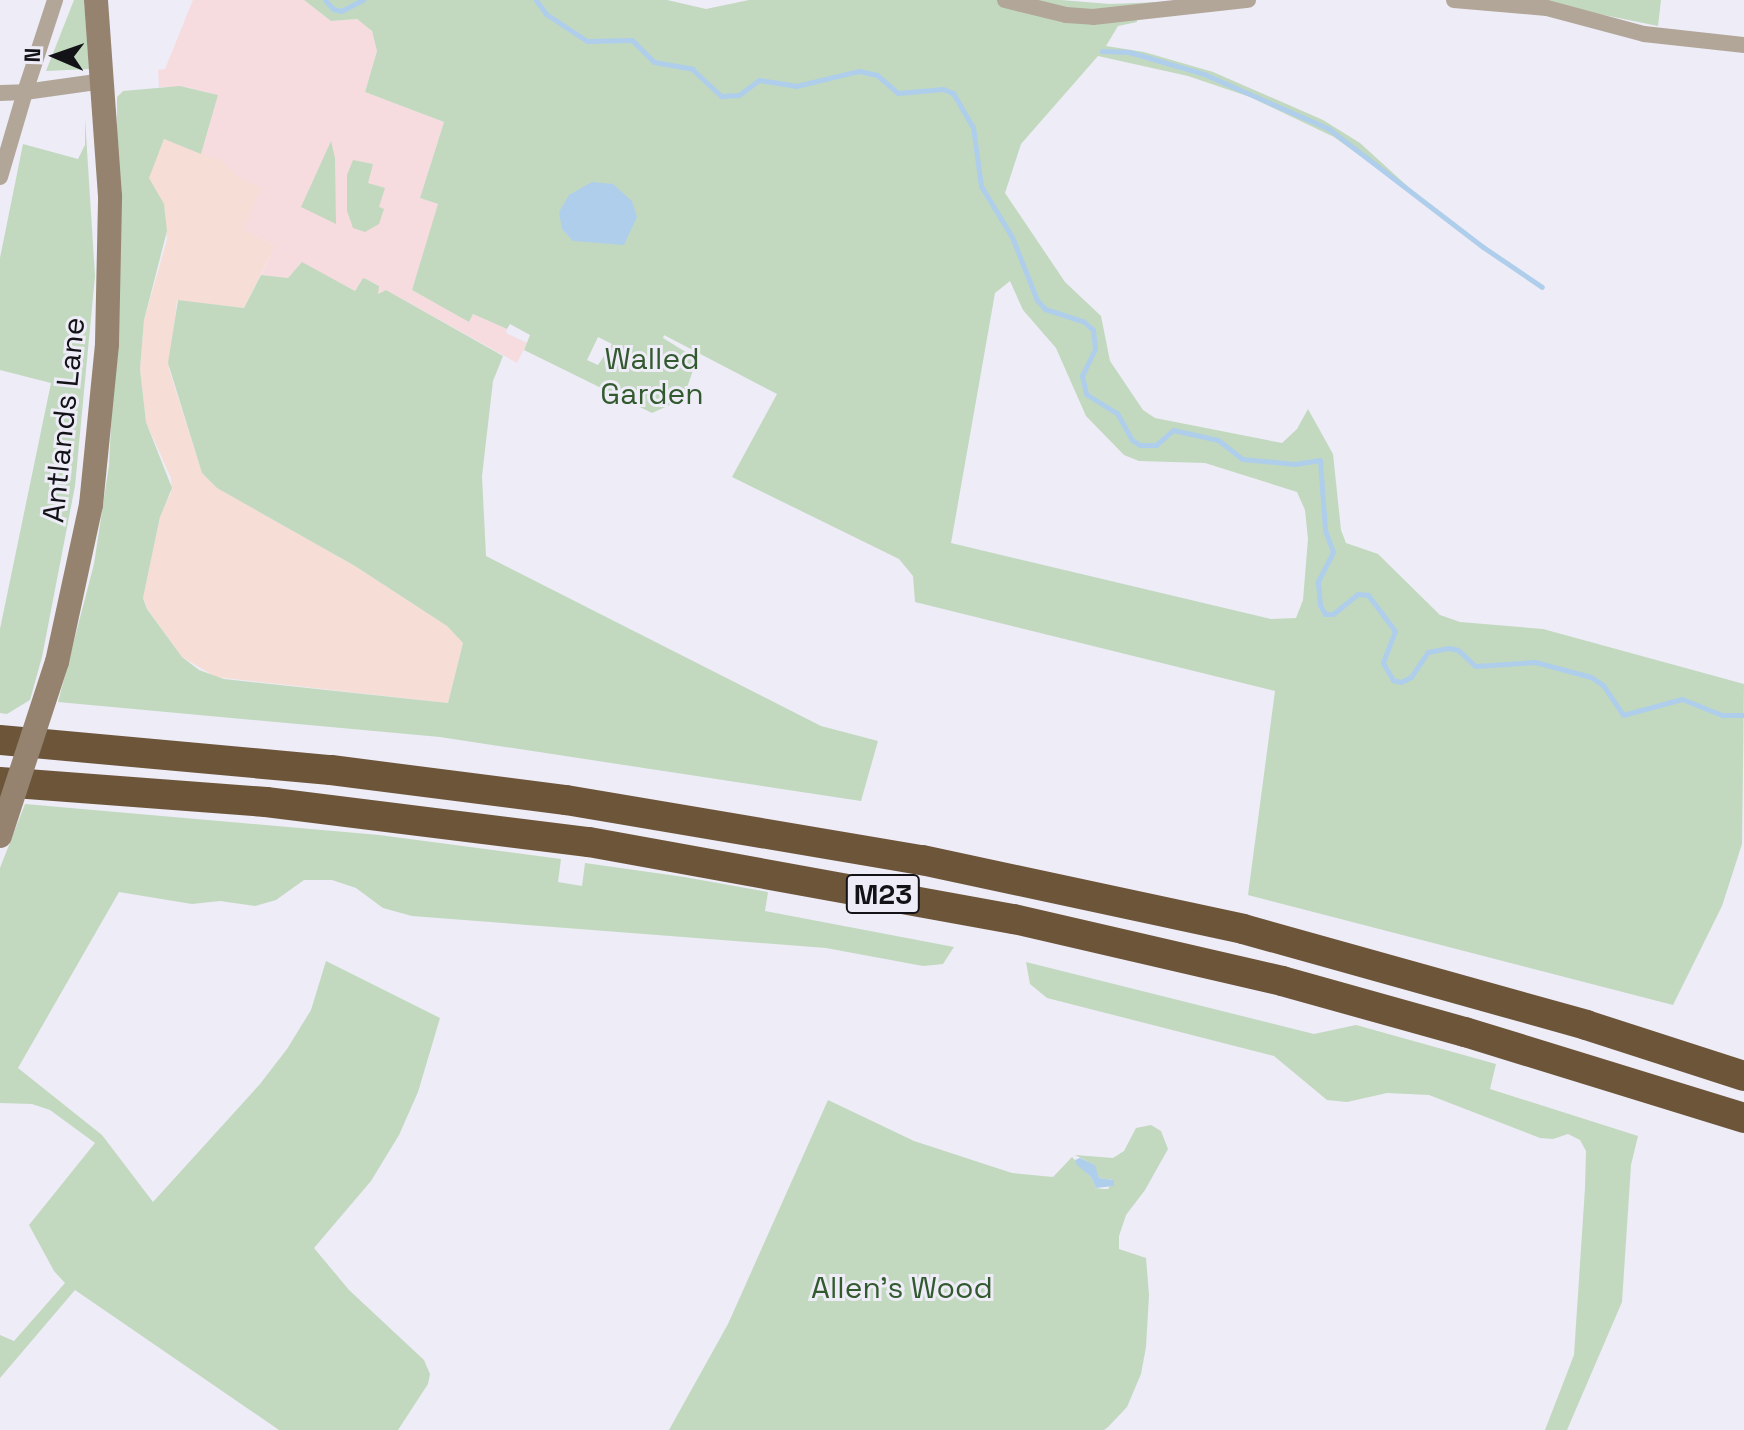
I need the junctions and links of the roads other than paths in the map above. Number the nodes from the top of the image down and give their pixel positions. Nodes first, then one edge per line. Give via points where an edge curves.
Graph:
1 (55, 0) edge
2 (96, 0) edge
3 (1005, 0) edge
4 (1248, 0) edge
5 (1454, 0) edge
6 (1744, 45) edge
7 (103, 81) junction
8 (25, 92) junction
9 (0, 93) edge
10 (0, 177) edge
11 (0, 740) edge
12 (0, 782) edge
13 (0, 836) edge
14 (1744, 1076) edge
15 (1744, 1118) edge

1 - 8 street
2 - 7 main road, Antlands Lane
3 - 4 street via 1093,17
5 - 6 street via 1547,8 1644,34
7 - 8 street
7 - 13 main road, Antlands Lane, bridge via 110,275 101,419 86,532 57,662
8 - 9 street
8 - 10 street
11 - 14 highway, M23 via 316,768 566,800 922,860 1243,929 1586,1025
12 - 15 highway, M23 via 266,802 589,842 1014,919 1282,981

